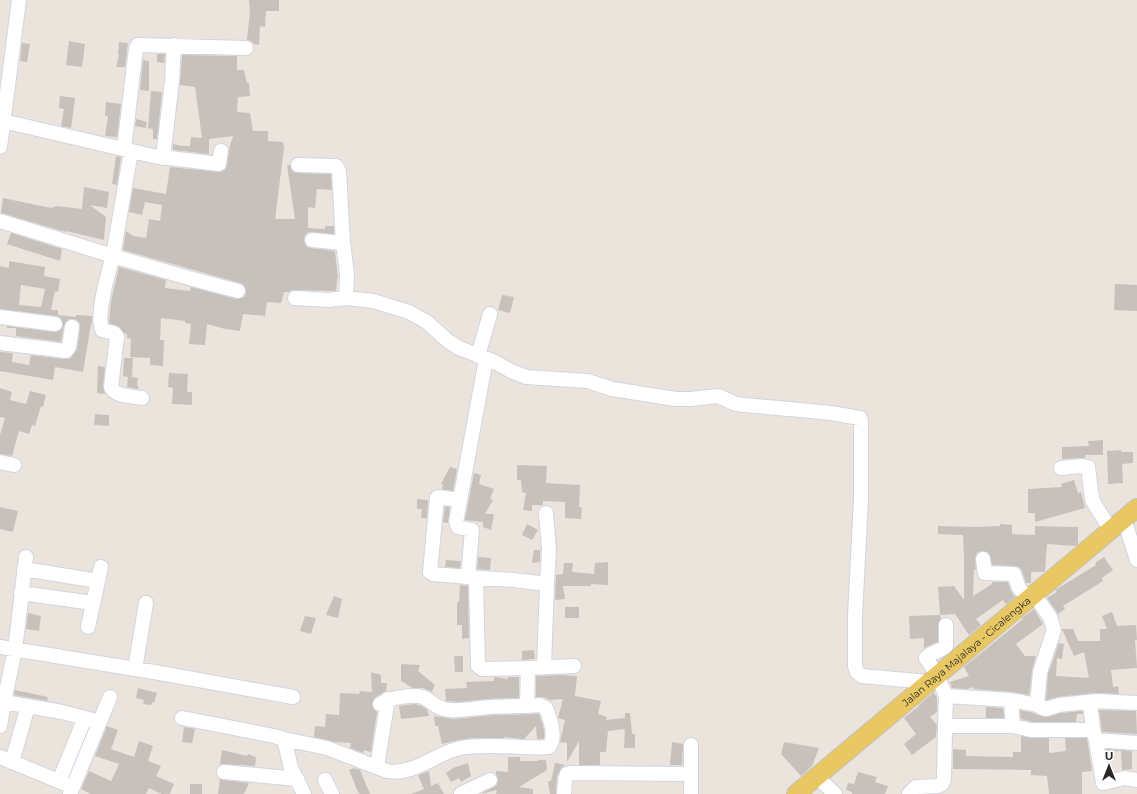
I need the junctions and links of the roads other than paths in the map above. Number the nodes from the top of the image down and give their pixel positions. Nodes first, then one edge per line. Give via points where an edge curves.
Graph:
1 (19, 0) edge
2 (174, 45) junction
3 (246, 48) dead end
4 (2, 121) junction
5 (0, 147) edge
6 (127, 150) junction
7 (221, 151) dead end
8 (163, 158) junction
9 (298, 165) dead end
10 (0, 221) edge
11 (312, 240) dead end
12 (342, 244) junction
13 (113, 256) junction
14 (238, 291) dead end
15 (295, 298) dead end
16 (346, 298) junction
17 (490, 314) dead end
18 (0, 317) edge
19 (55, 324) dead end
20 (72, 327) dead end
21 (0, 343) edge
22 (482, 357) junction
23 (142, 398) dead end
24 (1061, 468) dead end
25 (459, 500) junction
26 (546, 513) dead end
27 (1124, 519) edge
28 (983, 558) dead end
29 (1137, 560) edge
30 (101, 567) dead end
31 (472, 578) junction
32 (98, 581) junction
33 (547, 584) junction
34 (21, 593) junction
35 (1031, 596) junction
36 (93, 603) junction
37 (146, 603) dead end
38 (946, 625) dead end
39 (88, 627) dead end
40 (0, 647) edge
41 (15, 650) junction
42 (574, 666) dead end
43 (544, 667) junction
44 (528, 668) junction
45 (135, 669) junction
46 (933, 678) junction
47 (946, 696) junction
48 (110, 697) dead end
49 (293, 697) dead end
50 (1011, 700) junction
51 (4, 702) junction
52 (1090, 702) junction
53 (1137, 703) edge
54 (1036, 705) junction
55 (28, 706) junction
56 (526, 706) junction
57 (85, 718) junction
58 (182, 718) dead end
59 (100, 722) junction
60 (0, 726) edge
61 (944, 726) junction
62 (1013, 726) junction
63 (1094, 735) junction
64 (284, 739) junction
65 (1137, 743) edge
66 (691, 745) dead end
67 (6, 759) edge
68 (377, 767) junction
69 (224, 772) dead end
70 (691, 774) junction
71 (816, 776) junction
72 (298, 779) junction
73 (325, 780) dead end
74 (490, 780) dead end
75 (1137, 780) edge
76 (59, 781) junction
77 (1103, 788) edge
78 (71, 790) edge
79 (465, 793) edge
80 (304, 794) edge
81 (332, 794) edge
82 (564, 794) edge
83 (691, 794) edge
84 (796, 794) edge
85 (835, 794) edge
86 (909, 794) edge

1 - 4 street
2 - 3 street
2 - 6 street via 136,46
2 - 8 street
4 - 5 street
4 - 6 street
6 - 8 street
6 - 13 street
7 - 8 street via 219,164
9 - 12 street via 336,166 339,171
10 - 13 street
11 - 12 street
12 - 16 street via 347,274
13 - 14 street
13 - 23 street via 100,317 102,330 117,337 111,387 116,393
15 - 16 street
16 - 22 street via 373,301 417,316 459,348
17 - 22 street
18 - 19 street
20 - 21 street via 66,351
22 - 25 street
22 - 46 street via 526,377 588,381 612,389 676,399 718,396 744,405 860,418 861,499 855,666 862,676
24 - 27 street via 1088,467 1095,505
25 - 31 street via 456,525 472,530
25 - 31 street via 437,498 430,572
26 - 33 street via 549,550
27 - 29 street
27 - 35 main road, Jalan Raya Majalaya - Cicalengka
28 - 35 street via 986,573 1013,573 1019,588
30 - 32 street
31 - 33 street
31 - 44 street via 478,666 482,669
32 - 34 street via 25,563
32 - 36 street
33 - 43 street
34 - 36 street
34 - 41 street
35 - 46 main road, Jalan Raya Majalaya - Cicalengka
35 - 54 street via 1050,617 1054,630 1040,672
36 - 39 street
37 - 45 street
38 - 46 street via 946,646 926,658
40 - 41 street
41 - 45 street
41 - 51 street
42 - 43 street
43 - 44 street
44 - 56 street
45 - 49 street
46 - 47 street
46 - 71 main road, Jalan Raya Majalaya - Cicalengka
47 - 50 street
47 - 61 street
48 - 59 street
50 - 54 street
50 - 62 street
51 - 55 street
51 - 60 street
52 - 53 street
52 - 54 street via 1046,708
52 - 63 street
55 - 57 street
55 - 67 street
56 - 68 street via 448,710 435,706 419,696 398,697 384,702
56 - 68 street via 540,705 546,708 552,727 552,742 549,748 466,748 451,751 401,772
57 - 59 street
57 - 76 street
58 - 64 street
59 - 78 street
61 - 62 street
61 - 86 street via 942,784 916,787
62 - 63 street
63 - 65 street
63 - 77 street
64 - 68 street via 327,748
64 - 72 street via 291,768
66 - 70 street
67 - 76 street
69 - 72 street
70 - 82 street via 571,773 567,774 565,780
70 - 83 street
71 - 84 main road, Jalan Raya Majalaya - Cicalengka
71 - 85 street
72 - 80 street
73 - 81 street
74 - 79 street
75 - 77 street via 1126,778
76 - 78 street

